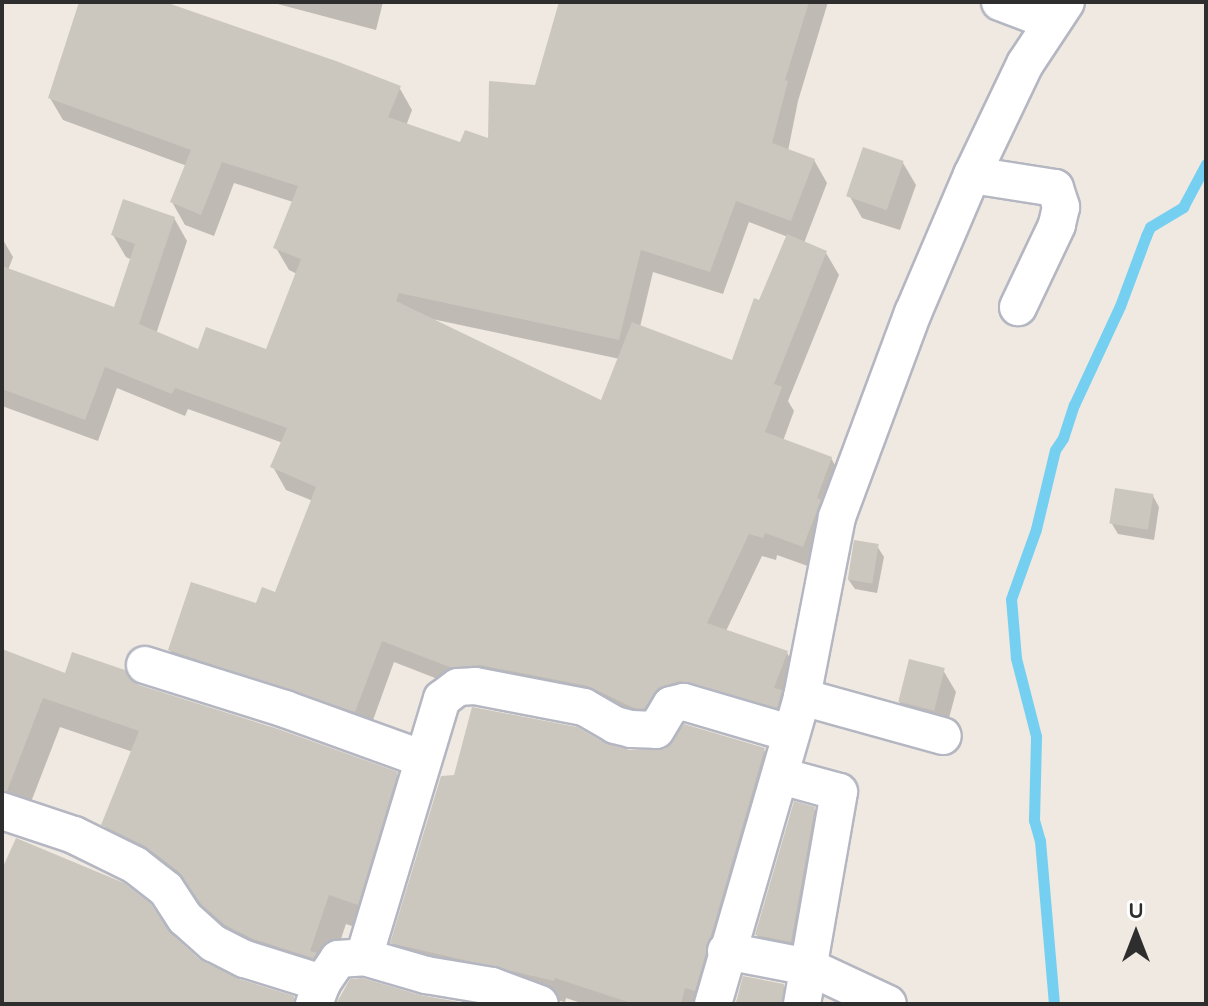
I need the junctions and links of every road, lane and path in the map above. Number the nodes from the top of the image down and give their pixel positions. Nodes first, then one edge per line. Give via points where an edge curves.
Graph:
1 (1000, 2) edge
2 (1058, 12) edge
3 (972, 175) junction
4 (1018, 307) dead end
5 (145, 665) dead end
6 (802, 697) junction
7 (789, 733) junction
8 (943, 736) dead end
9 (423, 759) junction
10 (781, 776) junction
11 (2, 811) edge
12 (726, 951) junction
13 (364, 957) junction
14 (809, 967) junction
15 (318, 993) edge
16 (540, 1004) edge
17 (713, 1004) edge
18 (802, 1004) edge
19 (888, 1004) edge

1 - 2 street
2 - 3 street via 1025,64
3 - 4 street via 1055,188 1061,207 1057,225
3 - 6 street via 913,313 837,517
5 - 9 street
6 - 7 street
6 - 8 street
7 - 9 street via 684,702 671,705 656,730 631,729 584,707 458,687 442,699
7 - 10 street
9 - 13 street
10 - 12 street
10 - 14 street via 839,792
11 - 15 street via 74,835 135,865 166,889 185,918 213,943
12 - 14 street
12 - 17 street
13 - 15 street via 338,959
13 - 16 street via 492,986
14 - 18 street
14 - 19 street

